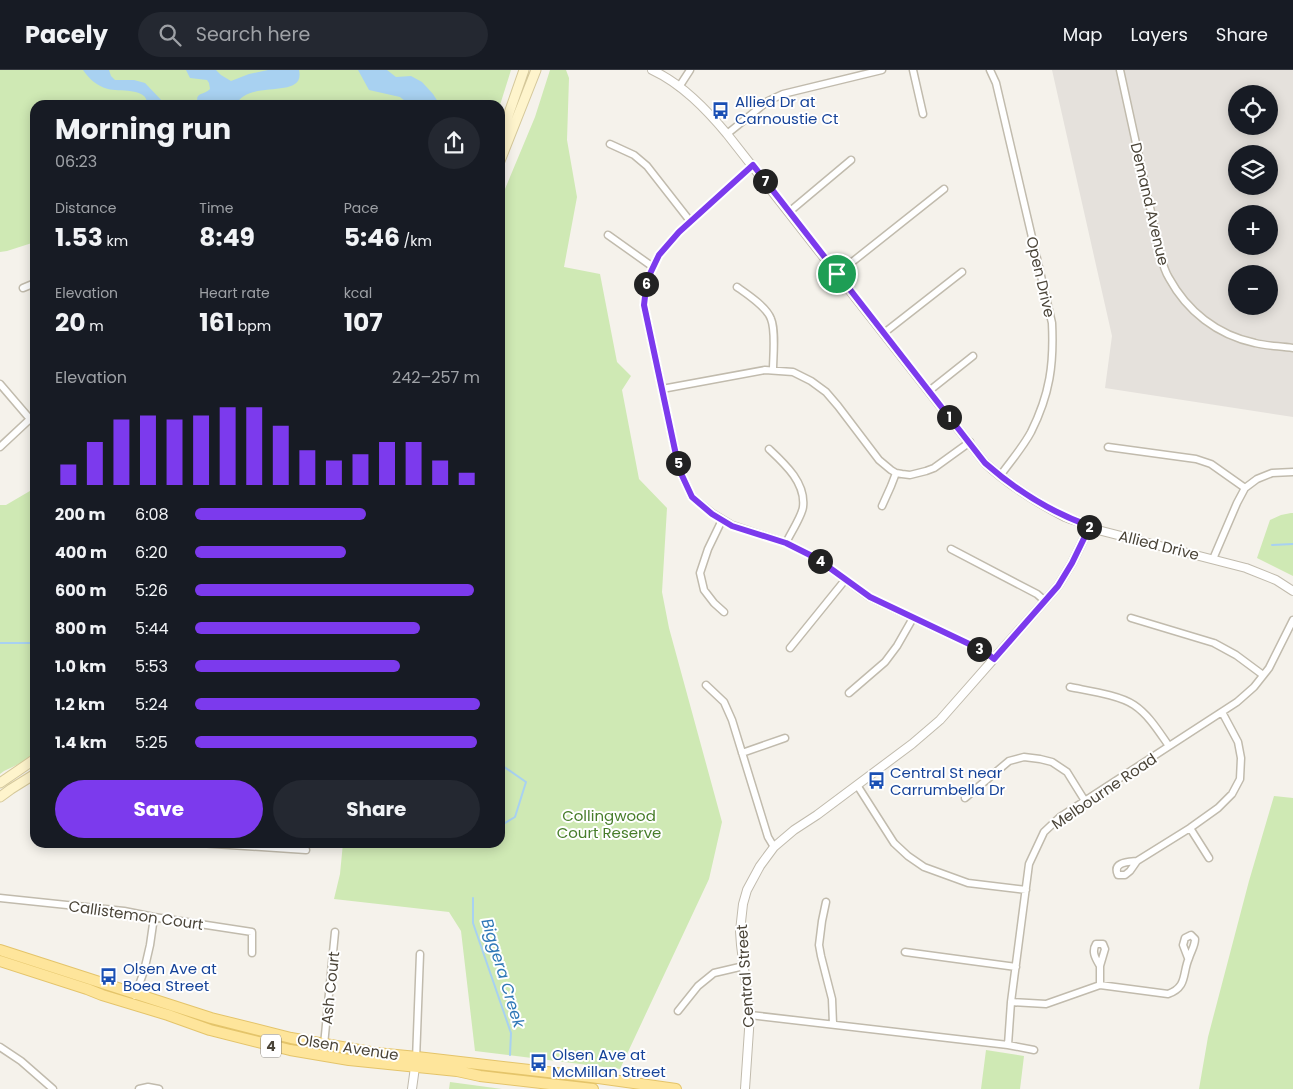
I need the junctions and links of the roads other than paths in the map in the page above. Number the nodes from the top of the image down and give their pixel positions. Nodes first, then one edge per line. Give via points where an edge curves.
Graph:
1 (524, 70) edge
2 (536, 70) edge
3 (652, 70) edge
4 (690, 70) edge
5 (882, 70) edge
6 (913, 70) edge
7 (990, 70) edge
8 (1120, 70) edge
9 (679, 87) junction
10 (923, 114) dead end
11 (505, 125) edge
12 (727, 134) junction
13 (610, 144) dead end
14 (505, 148) edge
15 (851, 160) dead end
16 (753, 165) junction
17 (944, 189) dead end
18 (789, 212) junction
19 (690, 222) junction
20 (608, 235) dead end
21 (653, 267) junction
22 (962, 272) dead end
23 (837, 274) junction
24 (30, 285) edge
25 (23, 288) dead end
26 (736, 288) dead end
27 (884, 333) junction
28 (1293, 348) edge
29 (973, 356) dead end
30 (773, 370) junction
31 (0, 384) edge
32 (662, 389) junction
33 (929, 391) junction
34 (30, 418) edge
35 (30, 423) edge
36 (970, 442) junction
37 (0, 447) edge
38 (1108, 447) dead end
39 (769, 449) dead end
40 (1293, 472) edge
41 (896, 473) junction
42 (1000, 476) junction
43 (1246, 488) junction
44 (882, 506) dead end
45 (722, 520) junction
46 (1090, 526) junction
47 (786, 543) junction
48 (951, 549) dead end
49 (1213, 559) junction
50 (845, 580) junction
51 (1293, 591) edge
52 (1046, 601) junction
53 (724, 612) dead end
54 (913, 618) junction
55 (1131, 618) dead end
56 (1293, 620) edge
57 (790, 648) dead end
58 (994, 659) junction
59 (1263, 675) junction
60 (706, 685) dead end
61 (1070, 687) dead end
62 (849, 693) dead end
63 (1222, 712) junction
64 (785, 738) dead end
65 (1169, 746) junction
66 (742, 753) junction
67 (30, 764) edge
68 (30, 777) edge
69 (0, 783) edge
70 (857, 785) junction
71 (0, 797) edge
72 (965, 798) dead end
73 (1085, 801) junction
74 (1190, 828) junction
75 (774, 847) junction
76 (285, 848) edge
77 (306, 850) dead end
78 (1210, 858) dead end
79 (1137, 861) dead end
80 (1026, 890) junction
81 (0, 898) edge
82 (826, 902) dead end
83 (154, 917) junction
84 (335, 932) dead end
85 (0, 950) edge
86 (905, 952) dead end
87 (252, 953) dead end
88 (420, 954) dead end
89 (1188, 958) dead end
90 (0, 961) edge
91 (744, 966) junction
92 (1016, 966) junction
93 (1100, 966) dead end
94 (1100, 985) junction
95 (135, 994) junction
96 (1011, 1002) junction
97 (132, 1005) junction
98 (678, 1011) dead end
99 (750, 1015) junction
100 (832, 1024) junction
101 (324, 1045) junction
102 (1008, 1045) junction
103 (0, 1047) edge
104 (1034, 1050) dead end
105 (417, 1057) junction
106 (414, 1068) junction
107 (550, 1087) edge
108 (53, 1089) edge
109 (139, 1089) edge
110 (159, 1089) edge
111 (412, 1089) edge
112 (593, 1089) edge
113 (676, 1089) edge
114 (745, 1089) edge

1 - 11 main road
2 - 14 main road
3 - 9 street, Allied Drive
4 - 9 street
5 - 12 street via 783,94 768,101
6 - 10 street
7 - 42 street, Open Drive via 996,83 1052,323 1053,348 1051,375 1043,403 1030,433
8 - 28 street, Demand Avenue via 1160,253 1168,276 1182,298 1206,322 1247,341
9 - 12 street, Allied Drive
12 - 16 street, Allied Drive
13 - 19 street via 634,155 647,166
15 - 18 street
16 - 18 street, Allied Drive
16 - 19 street
17 - 23 street
18 - 23 street, Allied Drive
19 - 21 street via 659,255
20 - 21 street
21 - 32 street via 647,280 644,305
22 - 27 street
23 - 27 street, Allied Drive
24 - 25 street
26 - 30 street via 746,293 771,318
27 - 33 street, Allied Drive
29 - 33 street
30 - 32 street
30 - 41 street via 793,372 826,392 879,460
31 - 34 street
32 - 45 street via 679,469 692,497
33 - 36 street, Allied Drive
35 - 37 street
36 - 41 street via 926,472
36 - 42 street, Allied Drive via 985,463
38 - 43 street via 1196,459 1211,464
39 - 47 street via 787,466 802,494 803,509
40 - 43 street via 1272,472
41 - 44 street
42 - 46 street, Allied Drive via 1045,506
43 - 49 street
45 - 47 street
45 - 53 street via 700,573 704,590
46 - 49 street, Allied Drive
46 - 52 street, Central Street via 1065,576
47 - 50 street via 816,558
48 - 52 street
49 - 51 street, Allied Drive via 1246,568
50 - 54 street via 870,597
50 - 57 street
52 - 58 street, Central Street
54 - 58 street via 984,651
54 - 62 street via 885,662
55 - 59 street via 1214,643
56 - 59 street, Melbourne Road
58 - 70 street, Central Street via 940,720
59 - 63 street, Melbourne Road via 1243,697
60 - 66 street via 724,702
61 - 65 street via 1133,705 1150,719
63 - 65 street, Melbourne Road
63 - 74 street via 1238,742 1240,779 1232,794 1218,808
64 - 66 street
65 - 73 street, Melbourne Road
66 - 75 street
67 - 69 main road
68 - 71 main road
70 - 75 street, Central Street
70 - 80 street via 894,843 924,868 968,883
72 - 73 street via 1009,761 1024,758 1052,762 1067,772
73 - 80 street, Melbourne Road via 1044,832 1029,864
74 - 78 street
74 - 79 street
75 - 91 street, Central Street via 753,877 743,904 740,931
76 - 77 street
80 - 92 street, Melbourne Road
81 - 83 street, Callistemon Court
82 - 100 street via 820,945 831,994
83 - 87 street, Callistemon Court via 252,932
83 - 95 street via 144,971
84 - 101 street, Ash Court
85 - 95 main road, Olsen Avenue / 4
86 - 92 street
88 - 105 street
89 - 94 street via 1184,980 1178,989 1168,994
90 - 97 main road, Olsen Avenue / 4
91 - 98 street via 714,973 698,986
91 - 99 street, Central Street
92 - 96 street, Melbourne Road
93 - 94 street
94 - 96 street via 1046,1004
95 - 97 street
95 - 101 main road, Olsen Avenue / 4 via 243,1027
96 - 102 street, Melbourne Road
97 - 106 main road, Olsen Avenue / 4 via 273,1046
99 - 100 street
99 - 114 street, Central Street
100 - 102 street
101 - 105 main road, Olsen Avenue / 4
102 - 104 street
103 - 108 street
105 - 106 street
105 - 113 main road, Olsen Avenue / 4
106 - 107 main road, Olsen Avenue / 4
106 - 111 street
107 - 112 main road, Olsen Avenue / 4
109 - 110 street

